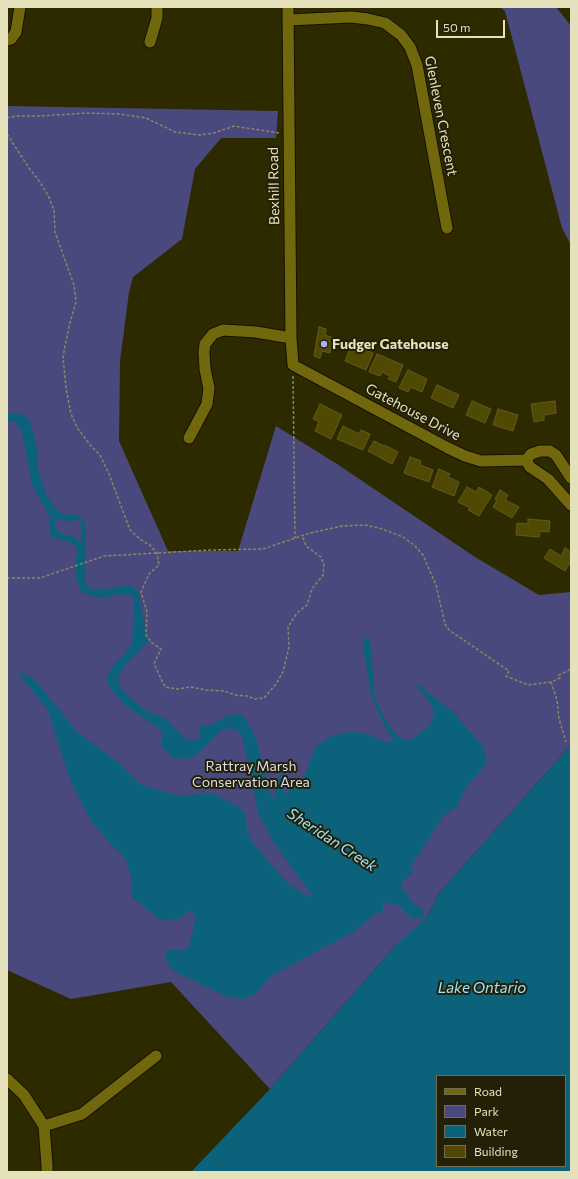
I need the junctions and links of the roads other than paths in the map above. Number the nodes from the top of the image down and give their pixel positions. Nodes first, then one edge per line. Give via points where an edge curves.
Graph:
1 (20, 7) edge
2 (157, 7) edge
3 (288, 7) edge
4 (288, 20) junction
5 (7, 40) edge
6 (150, 42) dead end
7 (447, 228) dead end
8 (291, 338) junction
9 (293, 365) joint
10 (189, 438) dead end
11 (526, 460) junction
12 (571, 478) edge
13 (571, 506) edge
14 (156, 1056) dead end
15 (7, 1079) edge
16 (44, 1126) junction
17 (47, 1172) edge

1 - 5 street via 16,32
2 - 6 street via 157,18
3 - 4 street, Bexhill Road
4 - 7 street, Glenleven Crescent via 368,18 385,23 410,47 417,65
4 - 8 street, Bexhill Road
8 - 9 street, Bexhill Road
8 - 10 street via 223,330 213,334 205,344 204,352 209,388 207,404
9 - 11 street, Gatehouse Drive via 465,456 481,461
11 - 12 street, Gatehouse Drive via 531,454 550,451 556,455
11 - 13 street via 530,467 548,479
14 - 16 street via 82,1114
15 - 16 street via 24,1095
16 - 17 street

